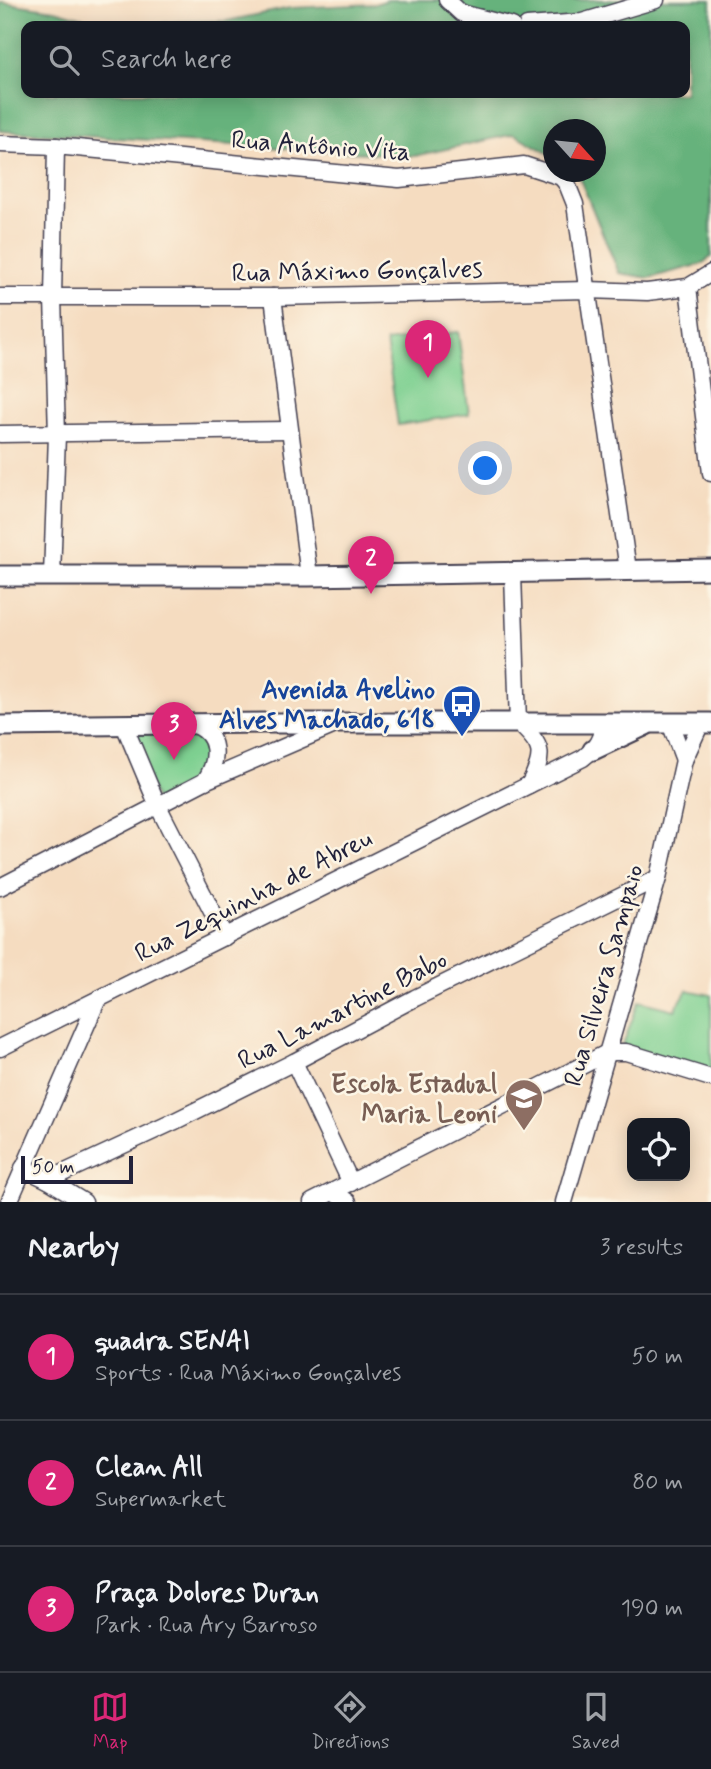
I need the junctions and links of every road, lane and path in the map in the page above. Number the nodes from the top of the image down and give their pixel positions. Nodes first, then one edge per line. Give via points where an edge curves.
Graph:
1 (447, 0) edge
2 (656, 0) edge
3 (492, 21) edge
4 (585, 21) edge
5 (0, 144) edge
6 (56, 146) junction
7 (711, 273) edge
8 (688, 287) junction
9 (587, 290) junction
10 (0, 297) edge
11 (274, 297) junction
12 (53, 298) junction
13 (289, 430) junction
14 (0, 434) edge
15 (57, 435) junction
16 (711, 473) edge
17 (711, 569) edge
18 (628, 570) junction
19 (513, 573) junction
20 (0, 576) edge
21 (52, 576) junction
22 (309, 576) junction
23 (661, 722) junction
24 (518, 723) junction
25 (603, 723) junction
26 (706, 723) edge
27 (193, 724) junction
28 (337, 724) junction
29 (124, 725) junction
30 (9, 727) edge
31 (0, 736) edge
32 (593, 750) junction
33 (684, 760) junction
34 (205, 781) junction
35 (528, 785) junction
36 (158, 806) junction
37 (658, 878) junction
38 (0, 887) edge
39 (225, 937) junction
40 (97, 1001) junction
41 (0, 1048) edge
42 (605, 1054) junction
43 (294, 1062) junction
44 (711, 1077) edge
45 (23, 1168) junction
46 (48, 1180) junction
47 (351, 1183) junction
48 (333, 1192) junction
49 (7, 1201) edge
50 (83, 1202) edge
51 (312, 1202) edge
52 (348, 1202) edge
53 (564, 1202) edge

1 - 3 street via 461,13
2 - 4 street
5 - 6 street, Rua Antônio Vita
6 - 9 street, Rua Antônio Vita via 399,179 533,166 561,177 572,193
6 - 12 street
7 - 8 street, Rua Máximo Gonçalves
8 - 9 street, Rua Máximo Gonçalves via 648,292
8 - 16 street
9 - 11 street, Rua Máximo Gonçalves
9 - 18 street, Rua Antônio Vita
10 - 12 street, Rua Máximo Gonçalves
11 - 12 street, Rua Máximo Gonçalves
11 - 13 street
12 - 15 street
13 - 15 street
13 - 22 street
14 - 15 street
15 - 21 street
17 - 18 street
18 - 19 street
19 - 22 street
19 - 24 street
20 - 21 street
21 - 22 street
23 - 25 street
23 - 26 street
23 - 32 street
23 - 33 street
24 - 25 street
24 - 28 street
24 - 35 street via 540,751
25 - 32 street
26 - 33 street, Rua Silveira Sampaio
27 - 28 street
27 - 29 street
27 - 34 street via 209,734 215,749
28 - 34 street
29 - 30 street
29 - 36 street
30 - 31 street
32 - 35 street, Rua Zequinha de Abreu
33 - 37 street, Rua Silveira Sampaio
34 - 36 street
35 - 39 street, Rua Zequinha de Abreu
36 - 38 street
36 - 39 street
37 - 42 street, Rua Silveira Sampaio
37 - 43 street, Rua Lamartine Babo
39 - 40 street, Rua Zequinha de Abreu
40 - 41 street, Rua Zequinha de Abreu
40 - 45 street
42 - 44 street via 626,1052
42 - 47 street
42 - 53 street, Rua Silveira Sampaio
43 - 46 street, Rua Lamartine Babo
43 - 47 street
45 - 46 street
45 - 49 street
46 - 50 street
47 - 48 street
48 - 51 street
48 - 52 street

